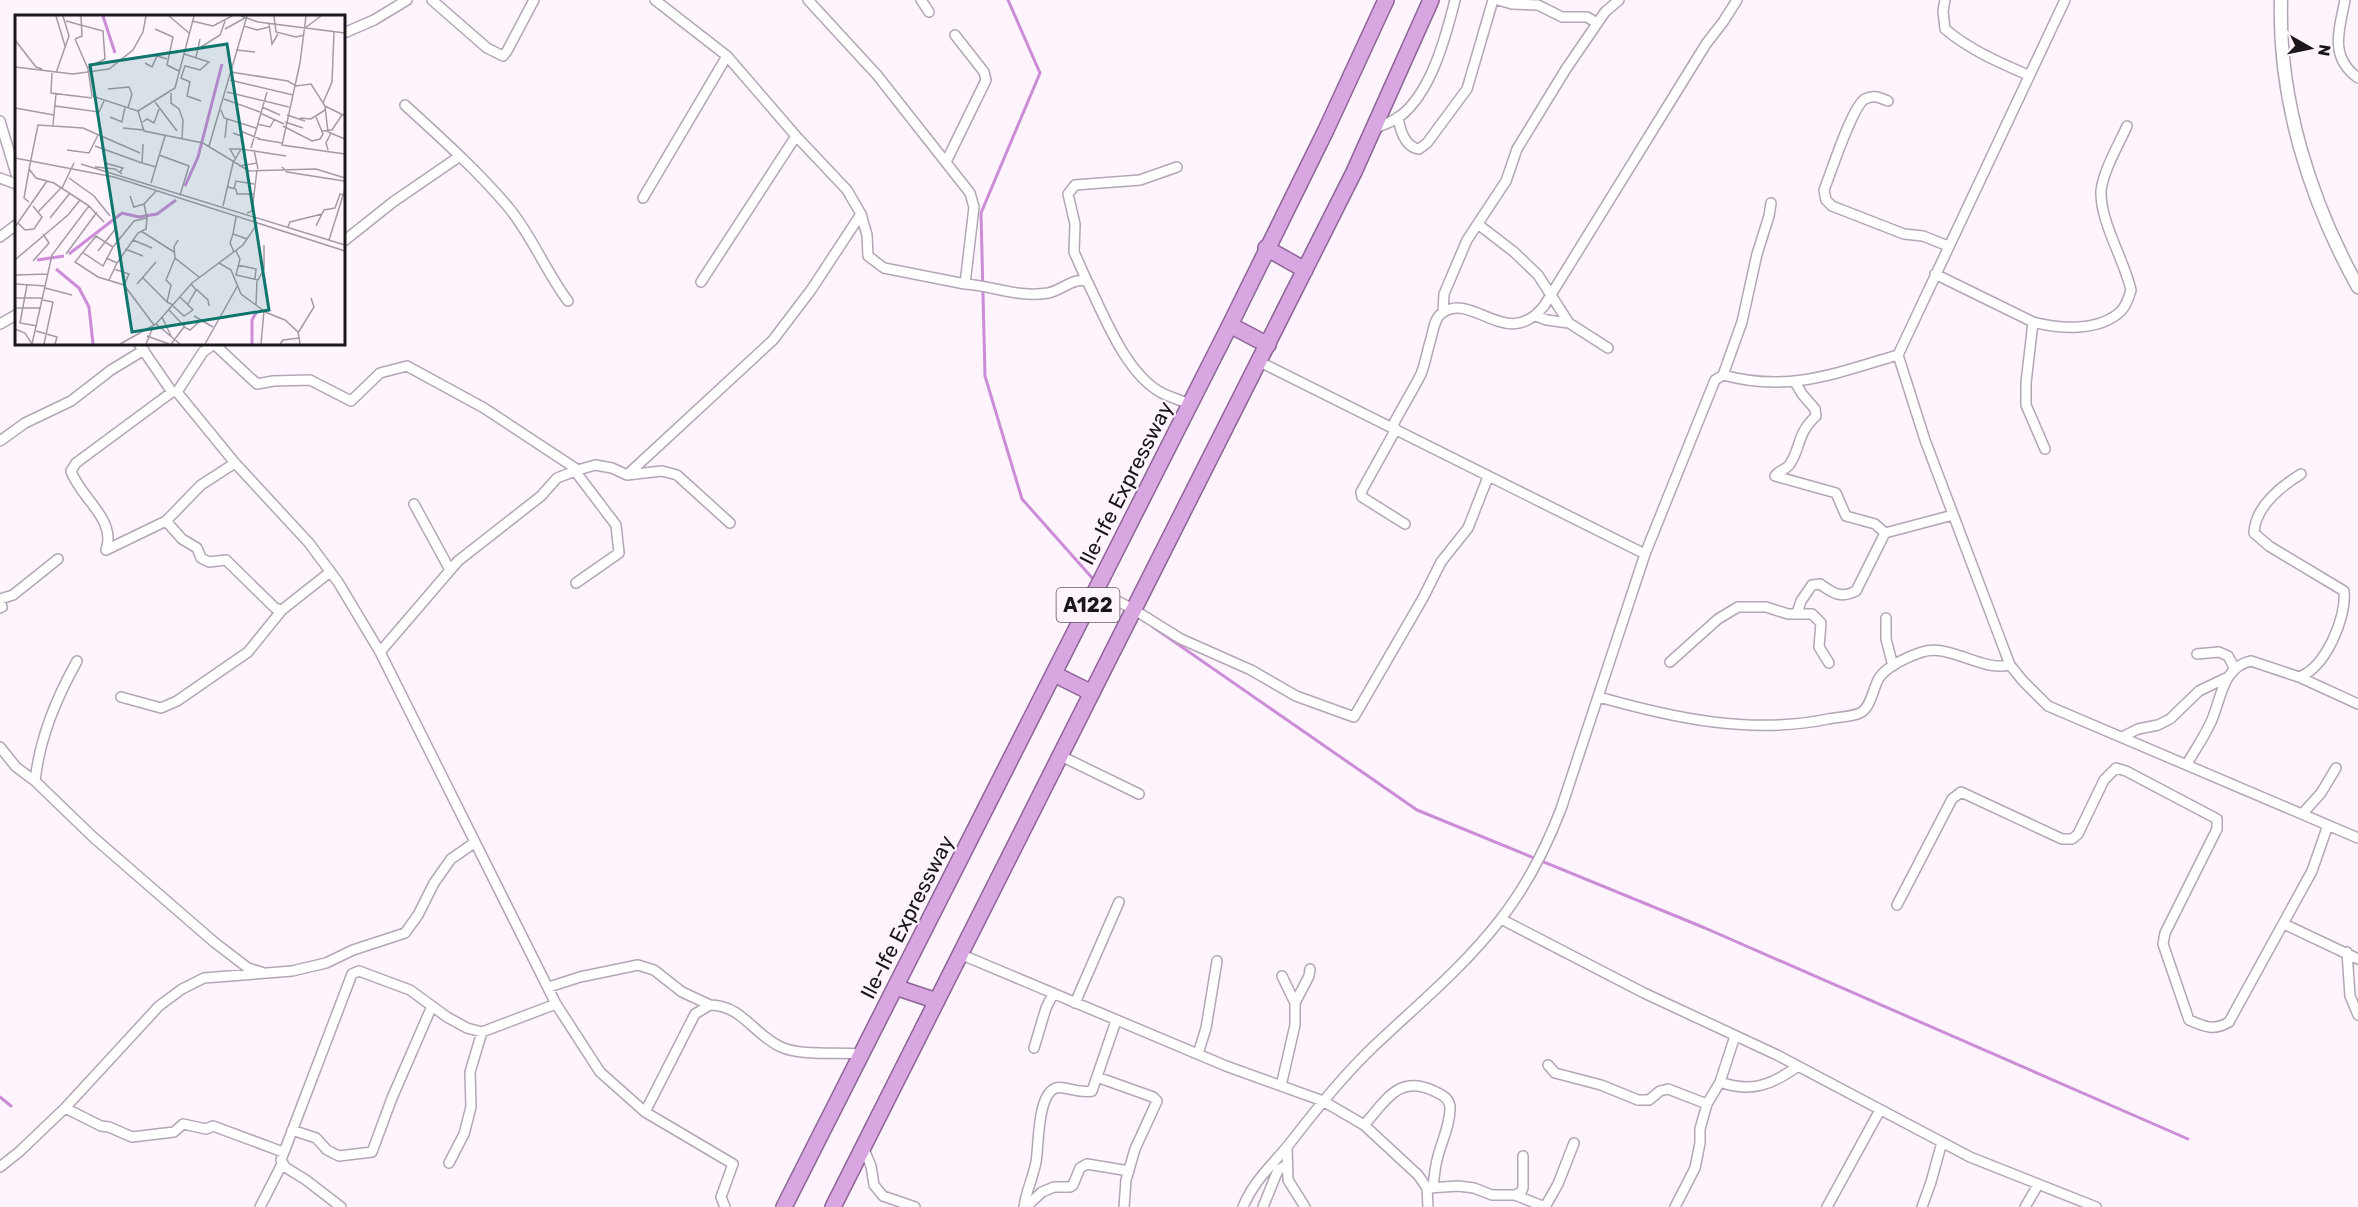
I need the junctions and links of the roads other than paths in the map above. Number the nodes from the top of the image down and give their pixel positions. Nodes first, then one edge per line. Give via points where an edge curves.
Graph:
1 (407, 0) edge
2 (432, 0) edge
3 (534, 0) edge
4 (655, 0) edge
5 (808, 0) edge
6 (921, 0) edge
7 (1386, 0) edge
8 (1431, 0) edge
9 (1455, 0) edge
10 (1493, 0) edge
11 (1498, 0) edge
12 (1619, 0) edge
13 (1737, 0) edge
14 (1945, 0) edge
15 (2282, 0) edge
16 (2344, 0) edge
17 (2063, 2) edge
18 (928, 12) dead end
19 (1597, 23) junction
20 (345, 33) edge
21 (955, 35) dead end
22 (727, 56) junction
23 (2028, 75) junction
24 (2358, 78) edge
25 (1888, 101) dead end
26 (405, 105) dead end
27 (1398, 117) junction
28 (0, 121) edge
29 (2127, 126) dead end
30 (1373, 129) junction
31 (795, 136) junction
32 (460, 156) junction
33 (946, 162) junction
34 (1177, 167) dead end
35 (15, 171) edge
36 (0, 178) edge
37 (15, 184) edge
38 (643, 198) dead end
39 (1771, 203) dead end
40 (861, 214) junction
41 (1479, 225) junction
42 (15, 226) edge
43 (0, 237) edge
44 (345, 240) edge
45 (1948, 246) junction
46 (1266, 248) junction
47 (1305, 270) junction
48 (1935, 274) junction
49 (1087, 281) junction
50 (701, 282) dead end
51 (965, 284) junction
52 (2358, 287) edge
53 (1550, 295) junction
54 (568, 301) dead end
55 (1443, 312) junction
56 (15, 316) edge
57 (1536, 316) junction
58 (2033, 322) junction
59 (1569, 323) junction
60 (0, 324) edge
61 (1230, 325) junction
62 (213, 345) edge
63 (215, 345) edge
64 (1268, 345) junction
65 (141, 347) edge
66 (1608, 348) dead end
67 (1898, 355) junction
68 (1260, 362) junction
69 (1723, 375) junction
70 (1796, 382) junction
71 (174, 392) junction
72 (1190, 404) junction
73 (1394, 428) junction
74 (0, 441) edge
75 (2045, 449) dead end
76 (235, 463) junction
77 (577, 471) junction
78 (2301, 474) dead end
79 (627, 475) junction
80 (1488, 477) junction
81 (414, 504) dead end
82 (1953, 515) junction
83 (166, 521) junction
84 (730, 523) dead end
85 (1405, 524) dead end
86 (1885, 533) junction
87 (1645, 554) junction
88 (58, 559) dead end
89 (450, 570) junction
90 (330, 572) junction
91 (576, 583) dead end
92 (1096, 590) junction
93 (0, 600) edge
94 (0, 608) edge
95 (1133, 609) junction
96 (282, 610) junction
97 (1797, 613) junction
98 (1886, 618) dead end
99 (380, 652) junction
100 (2197, 654) dead end
101 (77, 661) dead end
102 (1671, 662) dead end
103 (1829, 663) dead end
104 (2010, 665) junction
105 (1893, 666) junction
106 (2235, 669) junction
107 (1054, 674) junction
108 (2299, 677) junction
109 (2226, 678) junction
110 (1092, 693) junction
111 (121, 697) dead end
112 (1599, 697) junction
113 (2358, 705) edge
114 (2122, 737) junction
115 (0, 747) edge
116 (1061, 756) junction
117 (2187, 764) junction
118 (2336, 768) dead end
119 (35, 781) junction
120 (1139, 794) dead end
121 (2302, 814) junction
122 (2328, 825) junction
123 (2358, 838) edge
124 (474, 843) junction
125 (1119, 902) dead end
126 (1897, 905) dead end
127 (1501, 919) junction
128 (2284, 924) junction
129 (2347, 952) junction
130 (960, 954) junction
131 (2358, 959) edge
132 (1217, 961) dead end
133 (1310, 969) dead end
134 (266, 974) junction
135 (1282, 976) dead end
136 (549, 987) junction
137 (896, 987) junction
138 (1053, 994) junction
139 (936, 1001) junction
140 (1295, 1002) junction
141 (1075, 1003) junction
142 (556, 1004) junction
143 (710, 1005) junction
144 (432, 1006) junction
145 (2358, 1015) edge
146 (1116, 1021) junction
147 (482, 1032) junction
148 (1735, 1036) junction
149 (1034, 1048) dead end
150 (860, 1054) junction
151 (1198, 1054) junction
152 (1548, 1065) dead end
153 (1798, 1066) junction
154 (1097, 1077) junction
155 (1720, 1082) junction
156 (1281, 1086) junction
157 (1323, 1101) junction
158 (1707, 1104) junction
159 (65, 1108) junction
160 (1880, 1110) junction
161 (645, 1112) junction
162 (1364, 1125) junction
163 (292, 1130) junction
164 (1942, 1142) junction
165 (1574, 1143) dead end
166 (863, 1147) junction
167 (1287, 1148) junction
168 (283, 1152) junction
169 (1523, 1156) dead end
170 (449, 1163) dead end
171 (282, 1164) junction
172 (1287, 1165) junction
173 (1436, 1165) junction
174 (0, 1167) edge
175 (1129, 1171) junction
176 (1418, 1175) junction
177 (2038, 1185) junction
178 (1430, 1188) junction
179 (1515, 1195) junction
180 (260, 1207) edge
181 (341, 1207) edge
182 (725, 1207) edge
183 (784, 1207) edge
184 (833, 1207) edge
185 (915, 1207) edge
186 (1025, 1207) edge
187 (1124, 1207) edge
188 (1243, 1207) edge
189 (1263, 1207) edge
190 (1305, 1207) edge
191 (1428, 1207) edge
192 (1545, 1207) edge
193 (1675, 1207) edge
194 (1827, 1207) edge
195 (1922, 1207) edge
196 (2025, 1207) edge
197 (2096, 1207) edge

1 - 20 street
2 - 3 street via 487,48 503,56
4 - 22 street
5 - 33 street via 877,75
6 - 18 street
7 - 46 highway, Ile-Ife Expressway / A122
8 - 30 highway, A122
9 - 27 street via 1447,33 1429,76 1413,103
10 - 27 street via 1474,74 1427,143 1419,149 1408,144
11 - 19 street via 1538,5 1562,17 1587,17
12 - 19 street
13 - 53 street
14 - 23 street via 1946,29 1961,43
15 - 52 street via 2287,82 2301,157
16 - 24 street via 2337,41 2342,63
17 - 23 street
19 - 41 street via 1517,149 1506,181
21 - 33 street via 986,80
22 - 31 street
22 - 38 street
23 - 45 street
25 - 45 street via 1875,96 1864,99 1855,111 1824,190 1826,200 1862,219
26 - 32 street
27 - 30 street
28 - 35 street
29 - 58 street via 2101,190 2105,215 2128,275 2131,290 2127,303 2120,312 2088,326
30 - 47 highway, A122
31 - 40 street via 847,190
31 - 50 street
32 - 44 street
32 - 54 street via 510,209
33 - 51 street via 974,201
34 - 49 street via 1140,180 1075,185 1068,194 1075,224 1073,246
36 - 37 street
39 - 69 street via 1742,322
40 - 51 street via 868,256 884,268
40 - 79 street via 812,290 773,340
41 - 53 street via 1538,275
41 - 55 street via 1467,240 1444,294
42 - 43 street
45 - 48 street
46 - 47 highway
46 - 61 highway, Ile-Ife Expressway / A122
47 - 64 highway, A122
48 - 58 street
48 - 67 street
49 - 51 street via 1078,279 1057,291 1024,294
49 - 72 street via 1111,332 1138,372 1158,391
53 - 57 street
53 - 59 street
55 - 57 street via 1475,312 1509,325
55 - 73 street via 1437,319 1422,372
56 - 60 street
57 - 59 street
58 - 75 street via 2026,405
59 - 66 street
61 - 64 highway
61 - 72 highway, Ile-Ife Expressway / A122
62 - 71 street
63 - 77 street via 257,384 310,380 351,401 380,373 407,366 484,408
64 - 68 highway, A122
65 - 71 street
65 - 74 street via 71,401 25,423
67 - 70 street
67 - 82 street
68 - 73 street
68 - 95 highway, A122
69 - 70 street via 1757,382
69 - 87 street via 1715,380 1703,406
70 - 86 street via 1816,416 1800,435 1790,463 1775,476 1836,493 1845,516 1875,525
71 - 76 street
71 - 83 street via 76,463 71,471 101,515 110,539 106,550
72 - 92 highway, Ile-Ife Expressway / A122
73 - 80 street
73 - 85 street via 1361,492 1362,497
76 - 83 street via 201,485
76 - 90 street via 309,543
77 - 79 street via 595,465
77 - 89 street via 557,478
77 - 91 street via 616,525 619,553
78 - 108 street via 2281,486 2254,525 2254,533 2269,546 2344,591 2344,607 2334,638 2317,665
79 - 84 street via 662,471 677,475
80 - 87 street
80 - 95 street via 1468,528 1441,562 1354,717 1296,696 1181,639
81 - 89 street
82 - 86 street
82 - 104 street
83 - 96 street via 196,548 201,558 209,562 226,560 275,608
86 - 97 street via 1856,591 1836,596 1820,584 1812,585
87 - 112 street
88 - 93 street via 13,595
89 - 99 street
90 - 96 street
90 - 99 street
92 - 95 street
92 - 107 highway, Ile-Ife Expressway / A122
93 - 94 street
95 - 110 highway, A122
96 - 111 street via 248,652 177,701 160,708
97 - 102 street via 1738,607 1718,619
97 - 103 street via 1812,614 1821,623 1819,647
98 - 105 street via 1886,639
99 - 124 street
100 - 106 street via 2219,652 2228,656
101 - 119 street via 59,693 39,750
104 - 105 street via 2000,668 1938,650 1922,651
104 - 114 street via 2048,706
105 - 112 street via 1880,676 1860,713 1818,722 1759,726 1713,723 1653,713
106 - 108 street via 2251,661
106 - 109 street
107 - 110 highway
107 - 137 highway, Ile-Ife Expressway / A122
108 - 113 street
109 - 114 street via 2199,692 2158,725
109 - 117 street via 2211,721
110 - 116 highway, A122
112 - 127 street via 1550,835
114 - 117 street
115 - 119 street via 16,767
116 - 120 street
116 - 130 highway, A122
117 - 121 street
118 - 121 street
119 - 134 street via 214,942 248,968
121 - 122 street
122 - 123 street
122 - 128 street via 2312,871
124 - 134 street via 451,859 405,933 326,963
124 - 136 street
125 - 141 street
126 - 128 street via 1952,799 1961,792 2062,839 2072,838 2078,834 2104,780 2116,768 2217,819 2217,829 2163,944 2189,1020 2218,1029 2229,1022
127 - 148 street
127 - 157 street via 1468,958 1369,1051
128 - 129 street
129 - 131 street
129 - 145 street via 2350,996
130 - 138 street
130 - 139 highway, A122
132 - 151 street
133 - 140 street
134 - 159 street via 204,978 182,989 159,1006
135 - 140 street
136 - 142 street
136 - 143 street via 638,965 654,970 682,992
137 - 139 highway
137 - 150 highway, Ile-Ife Expressway / A122
138 - 141 street
138 - 149 street
139 - 166 highway, A122
140 - 156 street via 1295,1025
141 - 146 street
142 - 147 street
142 - 161 street via 600,1072
143 - 150 street via 730,1008 779,1046 795,1052
143 - 161 street via 695,1014
144 - 147 street via 467,1028
144 - 163 street via 372,1152 339,1156 316,1138
144 - 163 street via 410,990 359,971 352,974
146 - 151 street
146 - 154 street
147 - 170 street via 470,1072 471,1107 464,1134
148 - 153 street
148 - 155 street
150 - 183 highway, Ile-Ife Expressway / A122
151 - 156 street
152 - 158 street via 1555,1074 1601,1085 1638,1101 1649,1100 1668,1089
153 - 155 street via 1779,1080 1749,1088
153 - 160 street
154 - 175 street via 1156,1101
154 - 186 street via 1092,1091 1081,1093 1060,1087 1048,1095 1038,1126 1039,1146 1026,1189
155 - 158 street
156 - 157 street
157 - 162 street
157 - 167 street
158 - 193 street via 1695,1168
159 - 168 street via 132,1137 174,1132 183,1125 206,1129 213,1126
159 - 174 street
160 - 164 street
160 - 194 street
161 - 182 street via 733,1164 721,1197
162 - 173 street via 1393,1092 1410,1084 1446,1097 1450,1114
162 - 176 street
163 - 168 street
164 - 177 street
164 - 195 street
165 - 192 street
166 - 184 highway, A122
166 - 185 street via 874,1185 883,1196
167 - 172 street
167 - 188 street via 1251,1188
168 - 171 street
169 - 179 street via 1523,1188
171 - 180 street
171 - 181 street
172 - 189 street via 1278,1170
172 - 190 street via 1288,1180
173 - 176 street
173 - 178 street
175 - 186 street via 1087,1164 1080,1168 1073,1185 1042,1192
175 - 187 street
176 - 178 street
177 - 196 street
177 - 197 street
178 - 179 street via 1458,1186 1492,1195
178 - 191 street
179 - 192 street

